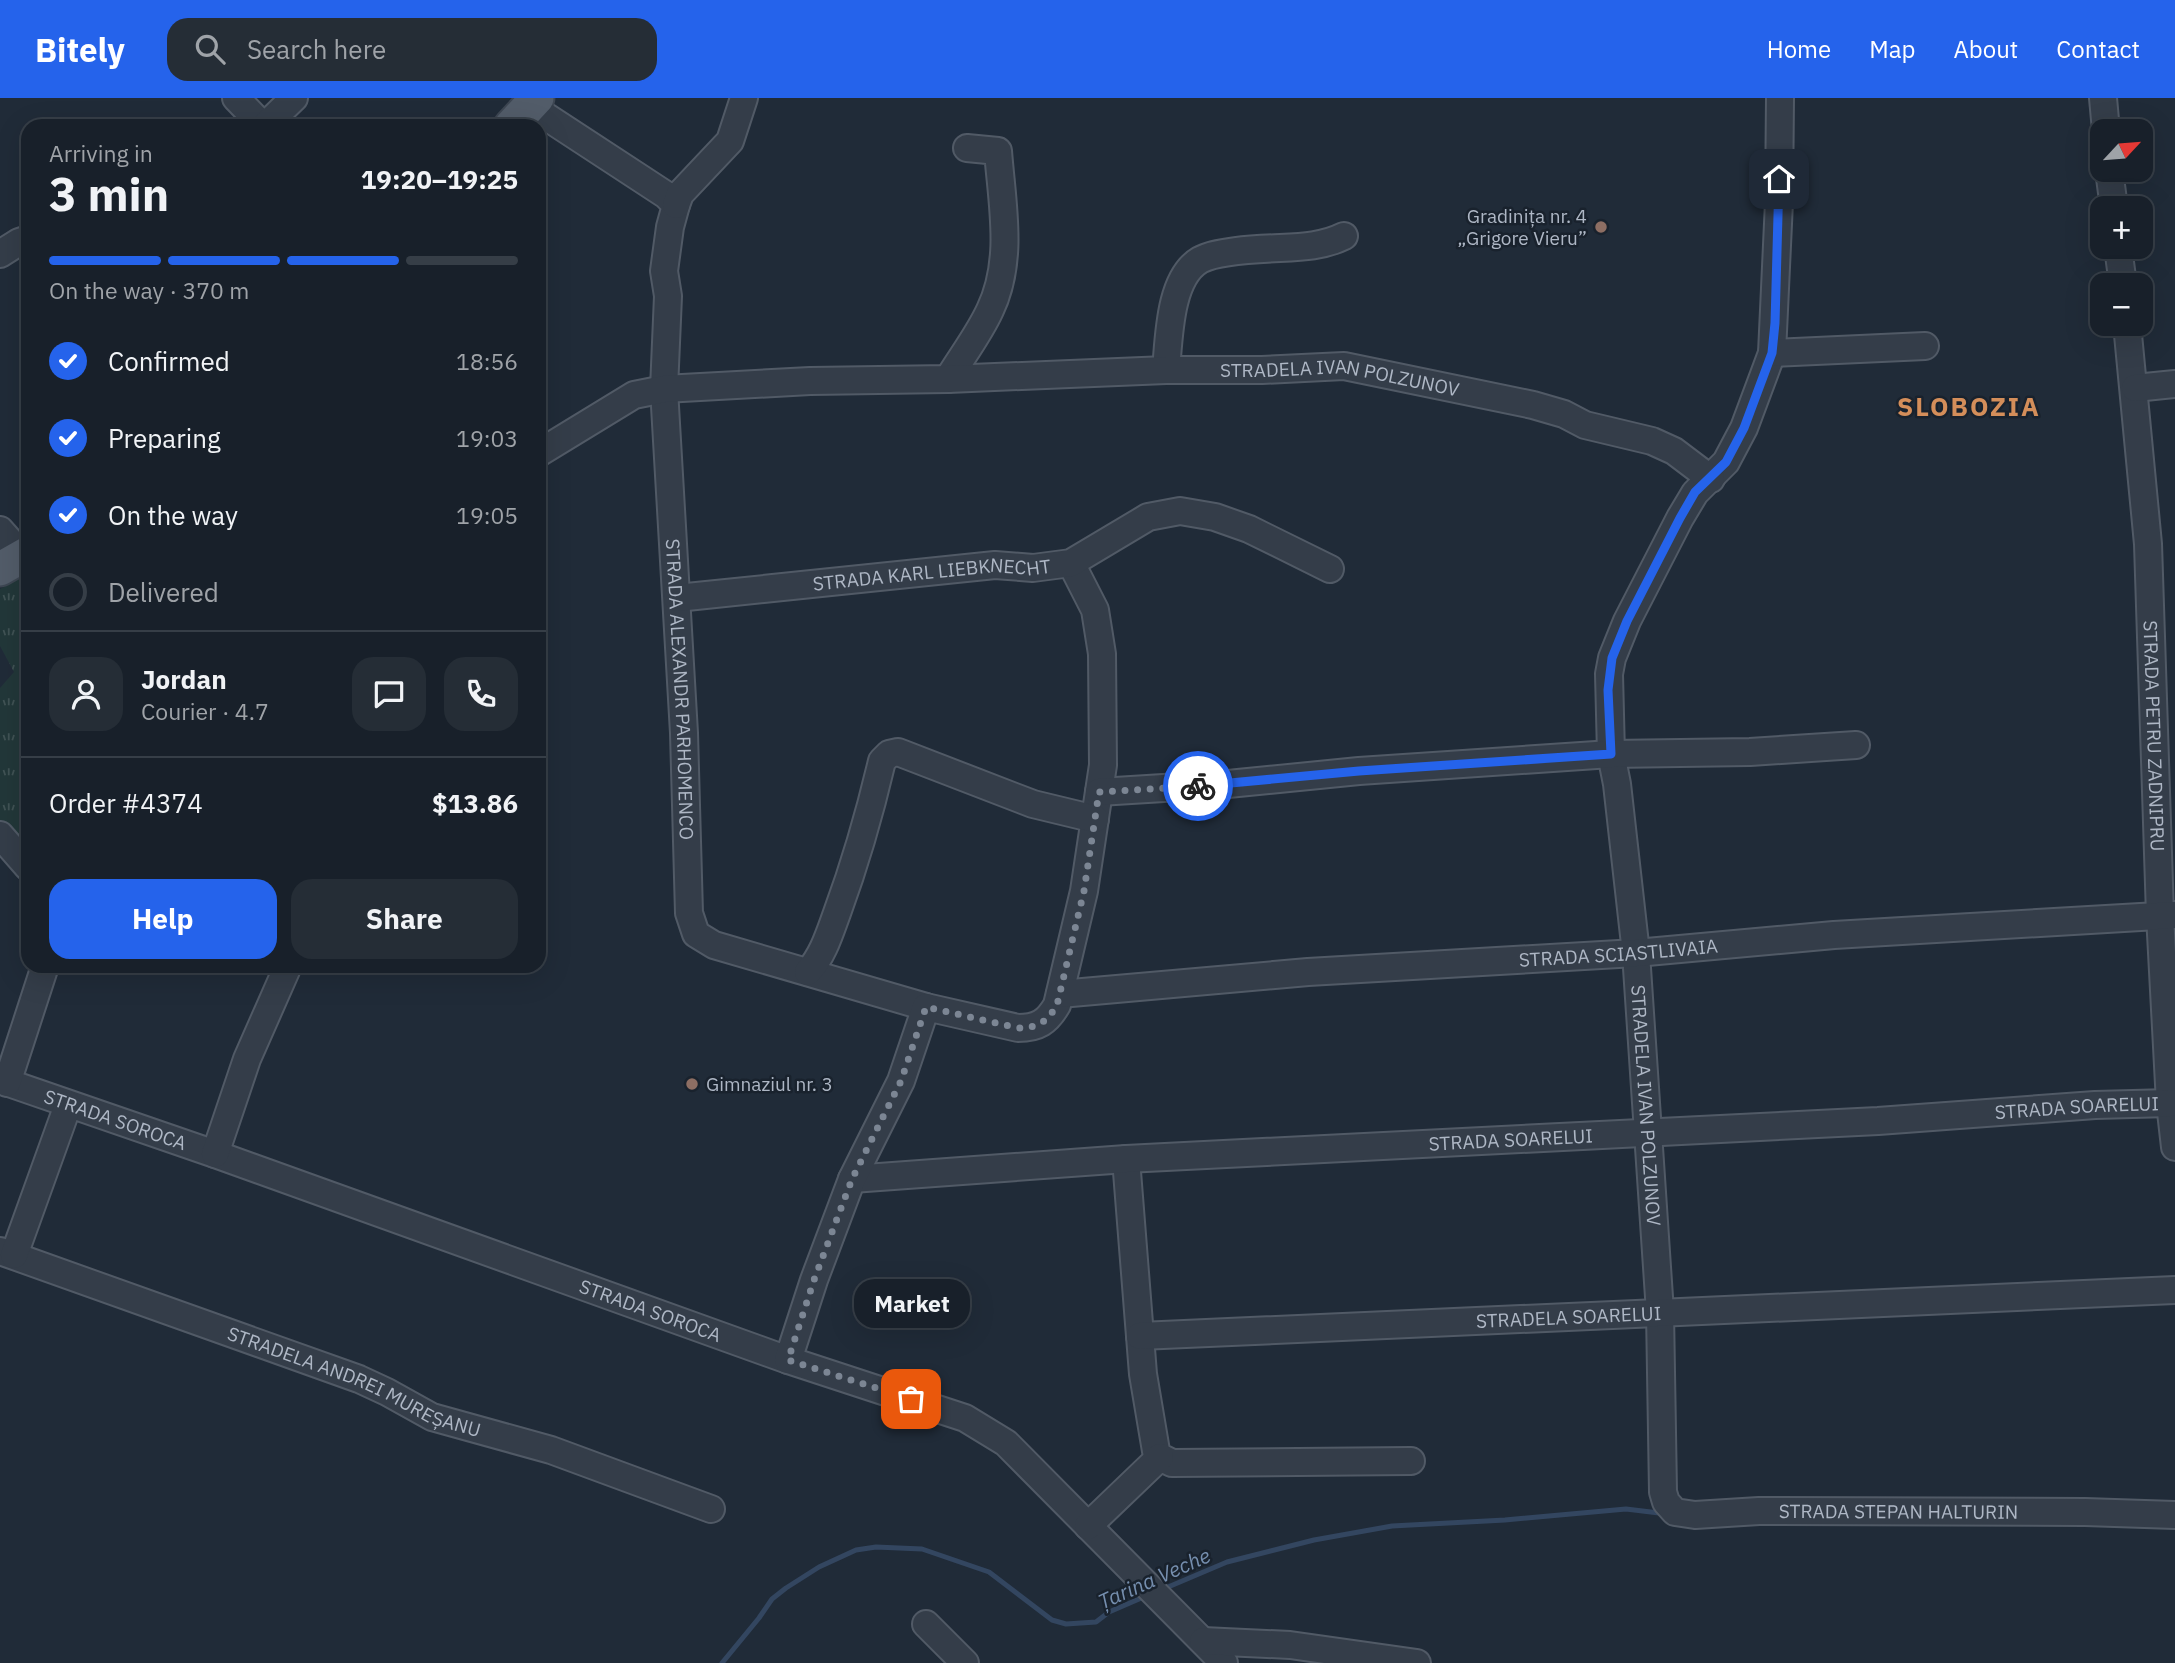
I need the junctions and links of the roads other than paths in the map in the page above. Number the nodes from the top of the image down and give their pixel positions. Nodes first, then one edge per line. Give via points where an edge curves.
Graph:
1 (236, 98) edge
2 (295, 98) edge
3 (744, 98) edge
4 (1780, 98) edge
5 (2103, 98) edge
6 (257, 119) edge
7 (272, 119) edge
8 (2105, 119) edge
9 (546, 122) edge
10 (967, 148) dead end
11 (676, 205) junction
12 (0, 231) edge
13 (21, 232) edge
14 (1344, 236) dead end
15 (21, 241) edge
16 (0, 254) edge
17 (2128, 336) edge
18 (1925, 346) dead end
19 (1772, 353) junction
20 (1166, 370) junction
21 (948, 379) junction
22 (2175, 384) edge
23 (2135, 388) junction
24 (664, 389) junction
25 (546, 449) edge
26 (1711, 479) junction
27 (0, 530) edge
28 (17, 560) edge
29 (1071, 563) junction
30 (1330, 569) dead end
31 (677, 598) junction
32 (1856, 745) dead end
33 (1611, 754) junction
34 (1099, 792) junction
35 (1095, 818) junction
36 (0, 835) edge
37 (21, 859) edge
38 (2167, 915) edge
39 (1636, 953) junction
40 (808, 972) junction
41 (42, 973) edge
42 (285, 973) edge
43 (1060, 994) junction
44 (926, 1007) junction
45 (3, 1082) edge
46 (2170, 1103) junction
47 (68, 1105) junction
48 (1648, 1132) junction
49 (2175, 1147) edge
50 (215, 1154) junction
51 (1126, 1159) junction
52 (852, 1179) junction
53 (7, 1253) edge
54 (2175, 1290) edge
55 (1660, 1312) junction
56 (1140, 1336) junction
57 (788, 1360) junction
58 (1160, 1457) junction
59 (1411, 1461) dead end
60 (1662, 1465) joint
61 (711, 1509) dead end
62 (2175, 1515) edge
63 (1088, 1526) junction
64 (926, 1624) dead end
65 (1203, 1641) junction
66 (965, 1663) edge
67 (1224, 1663) edge
68 (1417, 1663) edge

1 - 6 street
2 - 7 street
3 - 11 street, STRADA ALEXANDR PARHOMENCO via 730,141 680,194
4 - 19 street, STRADELA IVAN POLZUNOV
5 - 8 street
9 - 11 street
10 - 21 street via 998,151 1006,249 990,312
11 - 24 street, STRADA ALEXANDR PARHOMENCO via 664,271 668,296
12 - 13 street
14 - 20 street via 1318,245 1199,261 1186,273 1176,299
15 - 16 street
17 - 23 street, STRADA PETRU ZADNIPRU
18 - 19 street
19 - 26 street, STRADELA IVAN POLZUNOV via 1744,428
20 - 21 street, STRADELA IVAN POLZUNOV
20 - 26 street, STRADELA IVAN POLZUNOV via 1344,366 1533,405 1585,425 1652,441 1674,451
21 - 24 street, STRADELA IVAN POLZUNOV
22 - 23 street
23 - 38 street, STRADA PETRU ZADNIPRU via 2148,544
24 - 25 street, STRADELA IVAN POLZUNOV via 627,399
24 - 31 street, STRADA ALEXANDR PARHOMENCO
26 - 33 street, STRADELA IVAN POLZUNOV via 1695,492 1680,518 1612,658 1608,690
27 - 28 street
29 - 30 street, STRADA KARL LIEBKNECHT via 1148,517 1181,511 1249,529
29 - 31 street, STRADA KARL LIEBKNECHT via 1033,568 995,565
29 - 34 street, STRADA ALEXANDR PARHOMENCO via 1095,610 1102,654
31 - 40 street, STRADA ALEXANDR PARHOMENCO via 691,924 714,945
32 - 33 street
33 - 34 street
33 - 39 street, STRADELA IVAN POLZUNOV
34 - 35 street, STRADA ALEXANDR PARHOMENCO
35 - 40 street via 1033,804 898,752 889,754 882,761 830,934
35 - 43 street, STRADA ALEXANDR PARHOMENCO
36 - 37 street
38 - 39 street, STRADA SCIASTLIVAIA via 1834,935
38 - 46 street, STRADA PETRU ZADNIPRU
39 - 43 street, STRADA SCIASTLIVAIA via 1308,972
39 - 48 street, STRADELA IVAN POLZUNOV
40 - 44 street, STRADA ALEXANDR PARHOMENCO
41 - 45 street
42 - 50 street via 247,1059
43 - 44 street, STRADA ALEXANDR PARHOMENCO via 1050,1017 1031,1028
44 - 52 street via 901,1081
45 - 47 street, STRADA SOROCA
46 - 48 street, STRADA SOARELUI
46 - 49 street, STRADA PETRU ZADNIPRU
47 - 50 street, STRADA SOROCA
47 - 53 street
48 - 51 street, STRADA SOARELUI
48 - 55 street, STRADELA IVAN POLZUNOV
50 - 57 street, STRADA SOROCA
51 - 52 street, STRADA SOARELUI
51 - 56 street
52 - 57 street
53 - 61 street, STRADELA ANDREI MUREȘANU via 359,1379 432,1417 551,1450
54 - 55 street, STRADELA SOARELUI
55 - 56 street, STRADELA SOARELUI
55 - 60 street, STRADELA IVAN POLZUNOV
56 - 58 street via 1148,1410
57 - 63 street, STRADA SOROCA via 976,1424 1006,1443
58 - 59 street via 1172,1463
58 - 63 street
60 - 62 street, STRADA STEPAN HALTURIN via 1666,1502 1675,1512 1685,1514
63 - 65 street, STRADA SOROCA
64 - 66 street
65 - 67 street, STRADA SOROCA
65 - 68 street via 1290,1645

